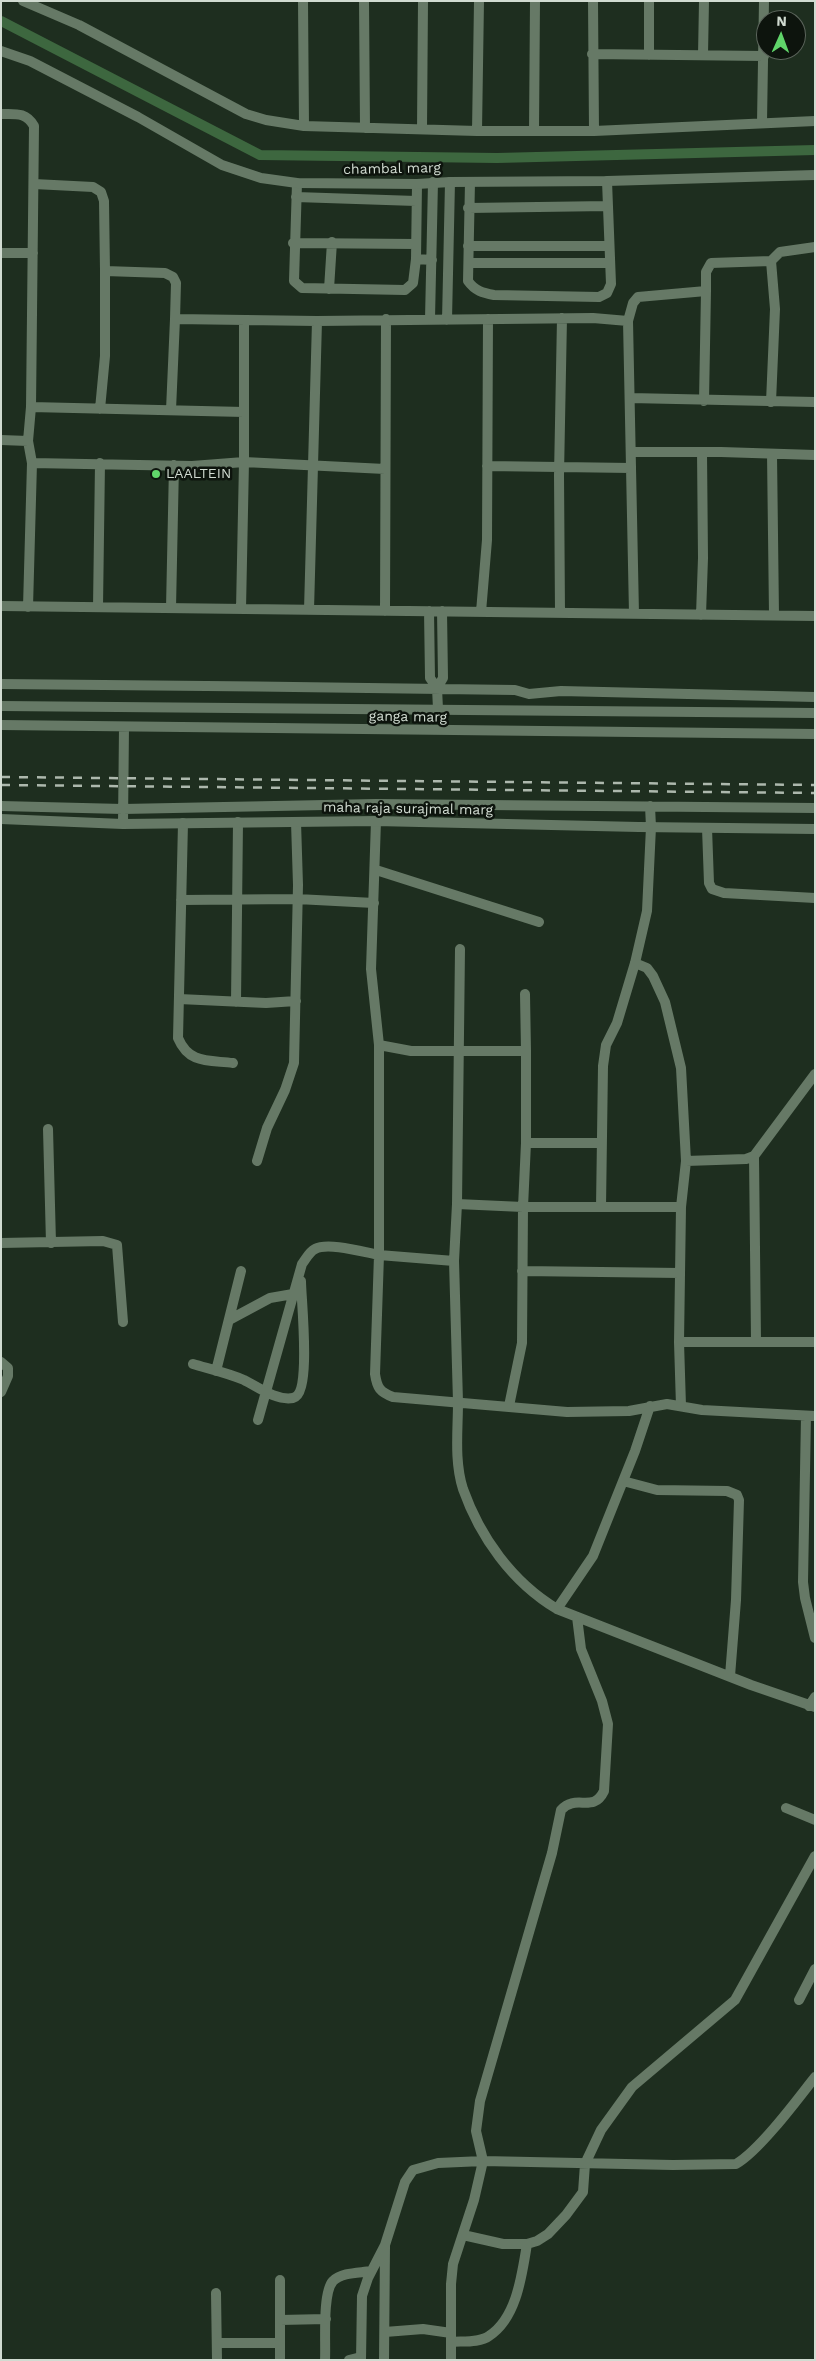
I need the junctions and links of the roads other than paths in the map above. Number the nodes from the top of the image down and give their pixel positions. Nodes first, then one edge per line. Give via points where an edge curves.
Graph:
1 (23, 1) edge
2 (303, 1) edge
3 (364, 1) edge
4 (423, 1) edge
5 (479, 1) edge
6 (535, 1) edge
7 (593, 1) edge
8 (649, 1) edge
9 (704, 1) edge
10 (1, 50) edge
11 (592, 54) junction
12 (649, 55) junction
13 (703, 55) junction
14 (756, 56) edge
15 (764, 60) edge
16 (1, 114) edge
17 (815, 120) edge
18 (762, 122) junction
19 (304, 126) junction
20 (365, 128) junction
21 (422, 129) junction
22 (477, 131) junction
23 (534, 131) junction
24 (594, 131) junction
25 (815, 175) edge
26 (607, 181) junction
27 (432, 182) junction
28 (450, 182) junction
29 (470, 182) junction
30 (297, 183) junction
31 (34, 184) junction
32 (417, 184) junction
33 (296, 197) junction
34 (416, 201) junction
35 (608, 206) junction
36 (468, 208) junction
37 (332, 242) junction
38 (293, 243) junction
39 (416, 244) junction
40 (468, 246) junction
41 (609, 246) junction
42 (815, 246) edge
43 (33, 253) junction
44 (1, 254) edge
45 (416, 259) junction
46 (432, 260) junction
47 (771, 261) junction
48 (469, 263) junction
49 (610, 263) junction
50 (105, 271) junction
51 (329, 289) junction
52 (706, 291) junction
53 (562, 318) junction
54 (175, 319) junction
55 (386, 319) junction
56 (430, 319) junction
57 (488, 319) junction
58 (244, 320) junction
59 (447, 320) junction
60 (317, 321) junction
61 (628, 321) junction
62 (630, 398) junction
63 (704, 400) junction
64 (771, 402) junction
65 (815, 402) edge
66 (31, 407) junction
67 (100, 409) junction
68 (171, 410) junction
69 (244, 412) junction
70 (1, 440) edge
71 (28, 442) junction
72 (631, 452) junction
73 (702, 452) junction
74 (772, 454) junction
75 (815, 455) edge
76 (244, 462) junction
77 (32, 463) junction
78 (100, 463) junction
79 (314, 464) junction
80 (174, 465) junction
81 (487, 466) junction
82 (559, 466) junction
83 (632, 468) junction
84 (385, 469) junction
85 (1, 606) edge
86 (28, 607) junction
87 (98, 608) junction
88 (171, 608) junction
89 (241, 609) junction
90 (309, 610) junction
91 (385, 611) junction
92 (429, 611) junction
93 (442, 611) junction
94 (481, 612) junction
95 (560, 613) junction
96 (634, 614) junction
97 (700, 615) junction
98 (774, 616) junction
99 (815, 616) edge
100 (1, 684) edge
101 (437, 688) junction
102 (815, 697) edge
103 (1, 706) edge
104 (438, 709) junction
105 (815, 713) edge
106 (1, 726) edge
107 (124, 727) junction
108 (815, 734) edge
109 (376, 804) junction
110 (1, 806) edge
111 (650, 806) junction
112 (815, 808) edge
113 (124, 809) junction
114 (1, 819) edge
115 (376, 821) junction
116 (238, 822) junction
117 (296, 822) junction
118 (183, 823) junction
119 (123, 824) junction
120 (651, 827) junction
121 (707, 828) junction
122 (815, 829) edge
123 (376, 870) junction
124 (815, 898) edge
125 (297, 899) junction
126 (181, 900) junction
127 (237, 900) junction
128 (374, 903) junction
129 (539, 922) dead end
130 (460, 948) dead end
131 (636, 963) junction
132 (524, 994) dead end
133 (179, 999) junction
134 (296, 1001) junction
135 (236, 1002) junction
136 (379, 1045) junction
137 (526, 1050) junction
138 (458, 1051) junction
139 (233, 1062) dead end
140 (815, 1074) edge
141 (48, 1129) dead end
142 (526, 1143) junction
143 (601, 1143) junction
144 (754, 1156) junction
145 (257, 1161) dead end
146 (686, 1161) junction
147 (457, 1204) junction
148 (523, 1207) junction
149 (601, 1207) junction
150 (681, 1207) junction
151 (1, 1243) edge
152 (51, 1243) junction
153 (379, 1255) junction
154 (454, 1261) junction
155 (300, 1271) junction
156 (522, 1271) junction
157 (242, 1272) dead end
158 (680, 1273) junction
159 (294, 1294) junction
160 (229, 1320) junction
161 (123, 1322) dead end
162 (756, 1341) junction
163 (680, 1342) junction
164 (815, 1342) edge
165 (1, 1362) edge
166 (193, 1364) dead end
167 (216, 1371) junction
168 (1, 1392) edge
169 (266, 1392) junction
170 (458, 1401) junction
171 (509, 1406) junction
172 (650, 1406) junction
173 (680, 1406) junction
174 (810, 1416) edge
175 (258, 1420) dead end
176 (623, 1481) junction
177 (557, 1609) junction
178 (577, 1616) junction
179 (815, 1638) edge
180 (730, 1676) junction
181 (815, 1697) edge
182 (812, 1706) edge
183 (786, 1808) dead end
184 (815, 1820) edge
185 (815, 1856) edge
186 (815, 1969) edge
187 (799, 2000) dead end
188 (815, 2077) edge
189 (483, 2161) junction
190 (585, 2164) junction
191 (463, 2235) junction
192 (527, 2244) junction
193 (385, 2245) junction
194 (371, 2271) junction
195 (280, 2280) dead end
196 (216, 2293) dead end
197 (326, 2319) junction
198 (280, 2320) junction
199 (385, 2332) junction
200 (451, 2337) junction
201 (280, 2343) junction
202 (216, 2344) junction
203 (361, 2359) edge
204 (217, 2360) edge
205 (280, 2360) edge
206 (325, 2360) edge
207 (349, 2360) edge
208 (384, 2360) edge
209 (451, 2360) edge

1 - 19 street via 79,25 246,114
2 - 19 street
3 - 20 street
4 - 21 street
5 - 22 street
6 - 23 street
7 - 11 street
8 - 12 street
9 - 13 street
10 - 30 street, chambal marg via 30,61 138,116 222,164 261,178
11 - 12 street
11 - 24 street
12 - 13 street
13 - 14 street
15 - 18 street
16 - 31 street via 23,114 34,126
17 - 18 street
18 - 24 street
19 - 20 street
20 - 21 street
21 - 22 street
22 - 23 street
23 - 24 street
25 - 26 street, chambal marg
26 - 29 street, chambal marg
26 - 35 street
27 - 28 street, chambal marg
27 - 32 street, chambal marg
27 - 46 street
28 - 29 street, chambal marg
28 - 59 street
29 - 36 street
30 - 32 street, chambal marg
30 - 33 street
31 - 43 street
31 - 50 street via 93,187 101,192 104,201
32 - 34 street
33 - 34 street
33 - 38 street
34 - 39 street
35 - 36 street
35 - 41 street
36 - 40 street
37 - 38 street
37 - 39 street
37 - 51 street
38 - 51 street via 296,285
39 - 45 street
40 - 41 street
40 - 48 street
41 - 49 street
42 - 47 street via 780,252
43 - 44 street
43 - 66 street
45 - 46 street
45 - 51 street via 413,283 406,290
46 - 56 street
47 - 52 street via 711,263 706,272
47 - 64 street via 775,310
48 - 49 street
48 - 49 street via 468,281 481,292 599,297 607,293 611,284
50 - 54 street via 165,273 173,277 176,283
50 - 67 street via 105,356
52 - 61 street via 638,297 632,303
52 - 63 street
53 - 57 street
53 - 61 street
53 - 82 street
54 - 58 street
54 - 68 street
55 - 56 street
55 - 60 street
55 - 84 street
56 - 59 street
57 - 59 street
57 - 81 street
58 - 60 street
58 - 69 street
60 - 79 street
61 - 62 street
62 - 63 street
62 - 72 street
63 - 64 street
64 - 65 street
66 - 67 street
66 - 71 street
67 - 68 street
68 - 69 street
69 - 76 street
70 - 71 street
71 - 77 street
72 - 73 street
72 - 83 street
73 - 74 street
73 - 97 street
74 - 75 street
74 - 98 street
76 - 79 street
76 - 80 street
76 - 89 street
77 - 78 street
77 - 86 street
78 - 80 street
78 - 87 street
79 - 84 street
79 - 90 street
80 - 88 street
81 - 82 street
81 - 94 street via 487,540
82 - 83 street
82 - 95 street
83 - 96 street
84 - 91 street
85 - 86 street
86 - 87 street
87 - 88 street
88 - 89 street
89 - 90 street
90 - 91 street
91 - 92 street
92 - 93 street
92 - 101 street via 430,678
93 - 94 street
93 - 101 street via 443,678
94 - 95 street
95 - 96 street
96 - 97 street
97 - 98 street
98 - 99 street
100 - 101 street
101 - 102 street via 515,690 529,694 561,691
101 - 104 street
103 - 104 street, ganga marg
104 - 105 street, ganga marg
106 - 107 street, ganga marg
107 - 108 street, ganga marg
107 - 113 street
109 - 111 street, maha raja surajmal marg
109 - 113 street, maha raja surajmal marg
109 - 115 street
110 - 113 street, maha raja surajmal marg
111 - 112 street, maha raja surajmal marg
111 - 120 street
113 - 119 street
114 - 119 street, maha raja surajmal marg
115 - 117 street, maha raja surajmal marg
115 - 120 street, maha raja surajmal marg
115 - 123 street
116 - 117 street, maha raja surajmal marg
116 - 118 street, maha raja surajmal marg
116 - 127 street
117 - 125 street
118 - 119 street, maha raja surajmal marg
118 - 126 street
120 - 121 street, maha raja surajmal marg
120 - 131 street via 647,911
121 - 122 street, maha raja surajmal marg
121 - 124 street via 712,889 724,893
123 - 128 street
123 - 129 street
125 - 127 street
125 - 128 street
125 - 134 street
126 - 127 street
126 - 133 street
127 - 135 street
128 - 136 street via 371,969
130 - 138 street
131 - 143 street via 617,1024 606,1045
131 - 146 street via 647,968 653,976 665,1002 681,1068
132 - 137 street
133 - 135 street
133 - 139 street via 178,1038 183,1049 201,1060
134 - 135 street
134 - 145 street via 294,1063
136 - 138 street via 411,1051
136 - 153 street
137 - 138 street
137 - 142 street
138 - 147 street
140 - 144 street
141 - 152 street
142 - 143 street
142 - 148 street
143 - 149 street
144 - 146 street
144 - 162 street
146 - 150 street
147 - 148 street
147 - 154 street
148 - 149 street
148 - 156 street
149 - 150 street
150 - 158 street
151 - 152 street
152 - 161 street via 103,1241 117,1245
153 - 154 street
153 - 155 street via 325,1246 307,1255
153 - 170 street via 377,1386 381,1392 393,1397
154 - 170 street
155 - 159 street
155 - 169 street via 303,1387 295,1398
156 - 158 street
156 - 171 street via 522,1343
157 - 160 street
158 - 163 street
159 - 160 street via 270,1298
159 - 169 street
160 - 167 street
162 - 163 street
162 - 164 street
163 - 173 street
165 - 168 street via 8,1368 8,1376
166 - 167 street
167 - 169 street via 244,1380
169 - 175 street
170 - 171 street
170 - 177 street via 457,1456 463,1488 486,1540 524,1583
171 - 172 street via 603,1412
172 - 173 street
172 - 176 street
173 - 174 street
174 - 179 street via 803,1582
176 - 177 street via 593,1556
176 - 180 street via 657,1490 727,1491 737,1495 738,1569
177 - 178 street
178 - 180 street
178 - 189 street via 582,1649 608,1724 604,1791 594,1803 572,1802 561,1810 552,1852 480,2101 476,2131
180 - 182 street
181 - 182 street
183 - 184 street
185 - 190 street via 735,2000 632,2087 600,2130
186 - 187 street
188 - 190 street via 769,2132 736,2164
189 - 190 street
189 - 191 street
189 - 193 street via 438,2163 413,2170 405,2182
190 - 192 street via 580,2199 548,2234
191 - 192 street via 503,2244
191 - 200 street via 453,2264
192 - 200 street via 514,2303 498,2328 483,2339
193 - 194 street
193 - 199 street
194 - 197 street via 334,2280 328,2291
194 - 203 street via 362,2296
195 - 198 street
196 - 202 street
197 - 198 street
197 - 206 street
198 - 201 street
199 - 200 street via 423,2329
199 - 208 street
200 - 209 street
201 - 202 street
201 - 205 street
202 - 204 street
203 - 207 street

